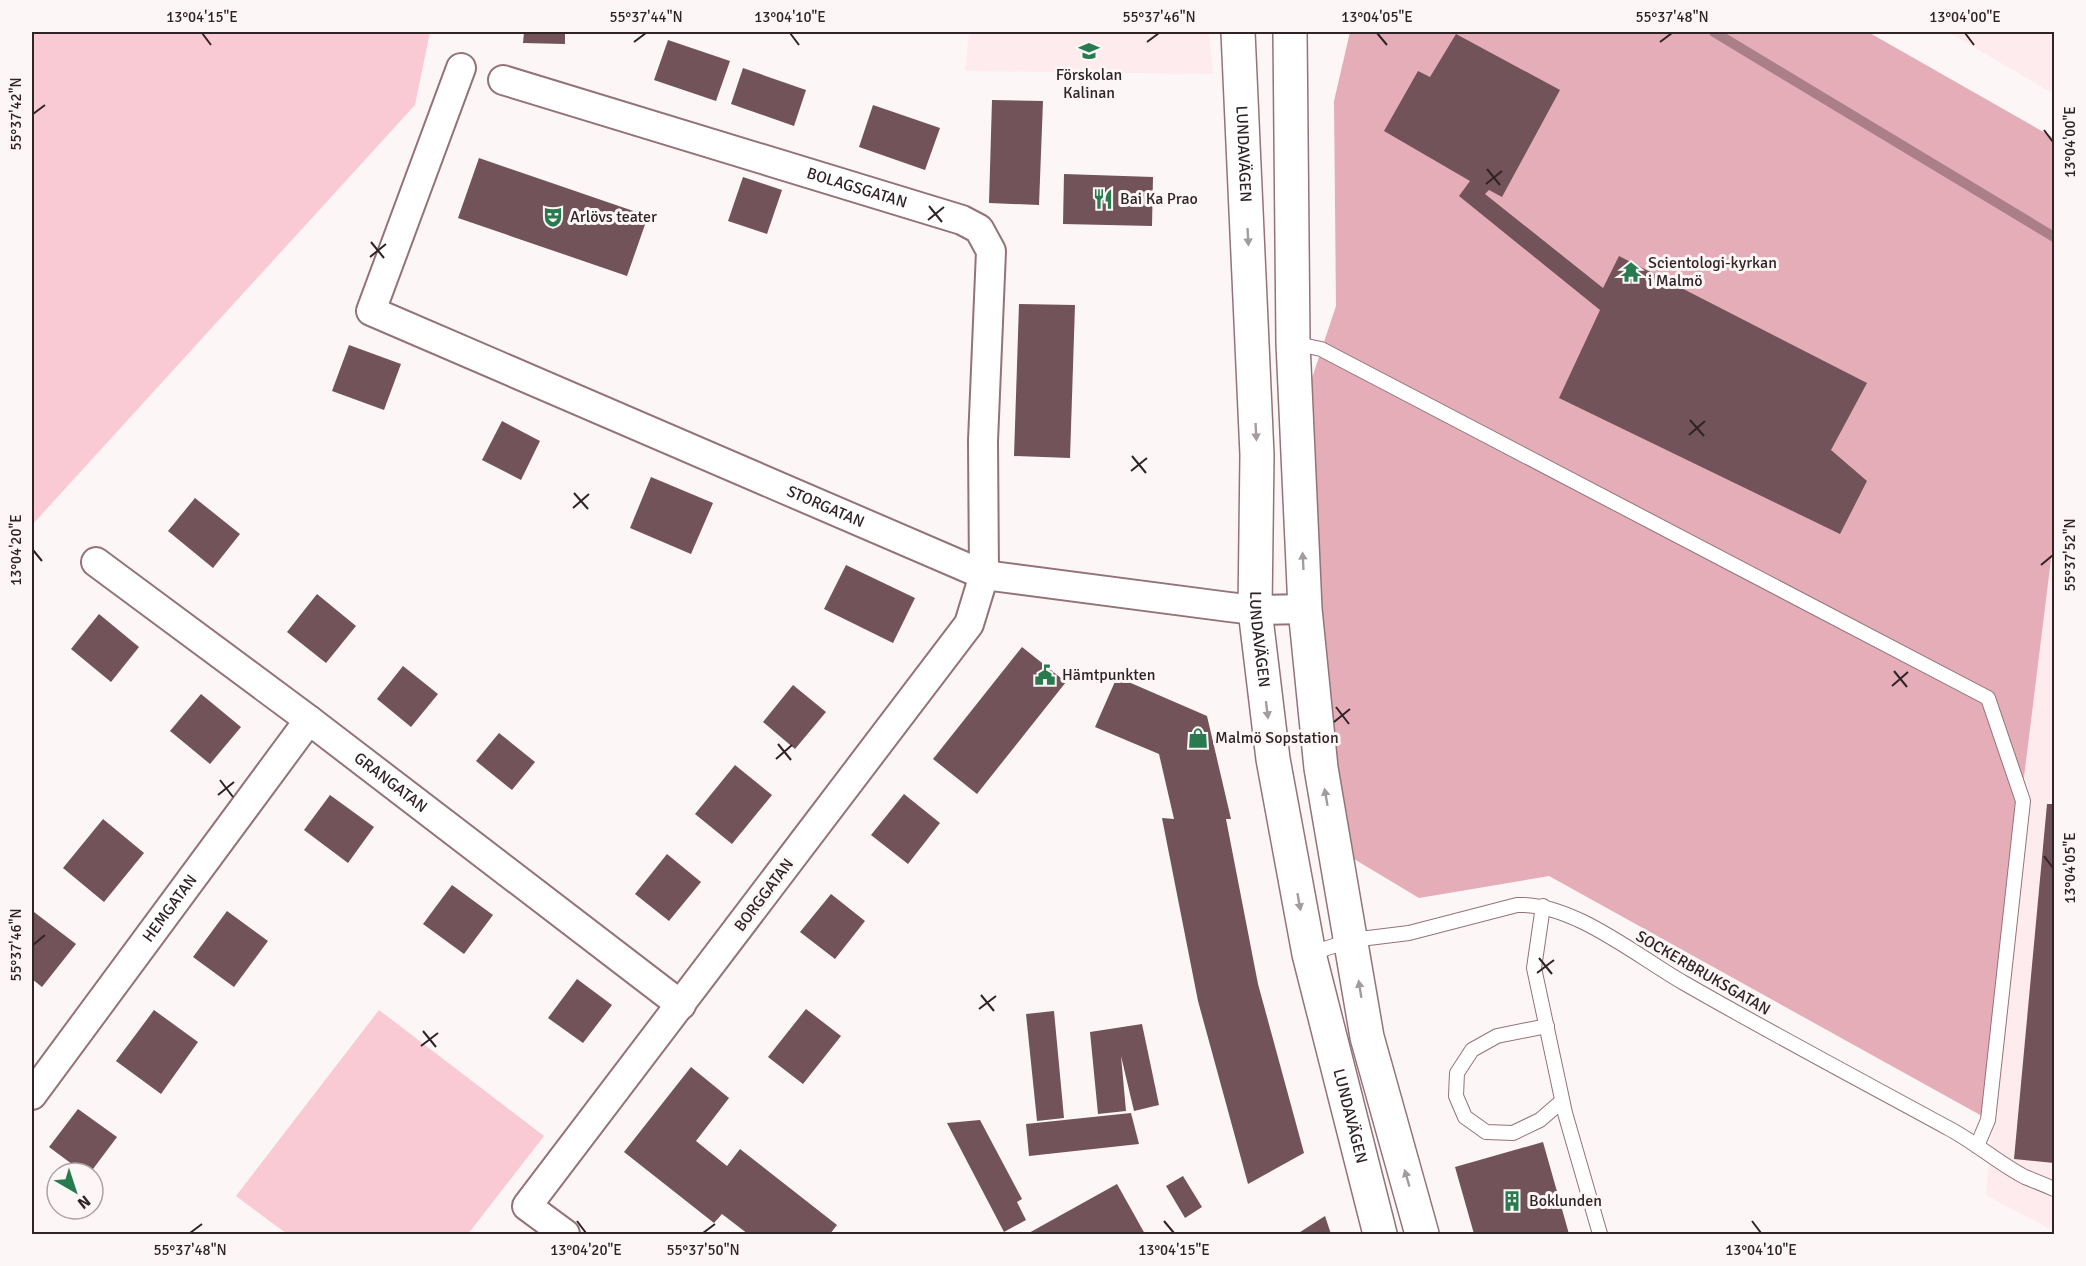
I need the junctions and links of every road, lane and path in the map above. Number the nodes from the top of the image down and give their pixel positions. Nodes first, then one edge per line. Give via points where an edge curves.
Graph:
1 (1238, 32) edge
2 (1290, 32) edge
3 (461, 68) dead end
4 (503, 80) dead end
5 (1293, 343) junction
6 (96, 562) dead end
7 (984, 575) junction
8 (1305, 609) junction
9 (1255, 610) junction
10 (309, 720) junction
11 (1543, 906) junction
12 (1352, 940) junction
13 (1309, 954) junction
14 (681, 1005) junction
15 (1547, 1026) junction
16 (32, 1095) edge
17 (1562, 1101) junction
18 (1977, 1146) junction
19 (2055, 1189) edge
20 (565, 1234) edge
21 (1380, 1234) edge
22 (1422, 1234) edge
23 (1600, 1234) edge

1 -> 9 main road, LUNDAVÄGEN via 1257,455
2 - 5 main road
3 - 7 street, STORGATAN via 371,311
4 - 7 street, BOLAGSGATAN via 962,219 979,229 992,251 983,441
8 -> 5 main road
5 - 18 lane via 1332,354 1988,698 2023,801 1988,1119
6 - 10 street, GRANGATAN
7 - 9 street, STORGATAN
7 - 14 street, BORGGATAN via 969,624
8 - 9 street, STORGATAN
12 -> 8 main road via 1321,768
9 -> 13 main road, LUNDAVÄGEN via 1273,759
10 - 14 street, GRANGATAN
10 - 16 street, HEMGATAN
11 - 12 lane, SOCKERBRUKSGATAN via 1517,905 1409,933
11 - 15 lane via 1534,968
11 - 18 lane, SOCKERBRUKSGATAN via 1607,936
12 - 13 lane, SOCKERBRUKSGATAN
22 -> 12 main road via 1367,1036
13 - 21 main road, LUNDAVÄGEN
14 - 20 street, BORGGATAN via 527,1206
15 - 17 lane
15 - 17 lane via 1497,1036 1472,1050 1457,1073 1456,1096 1465,1117 1486,1132 1513,1134 1540,1120
17 - 23 lane
18 - 19 lane, SOCKERBRUKSGATAN via 2024,1176

